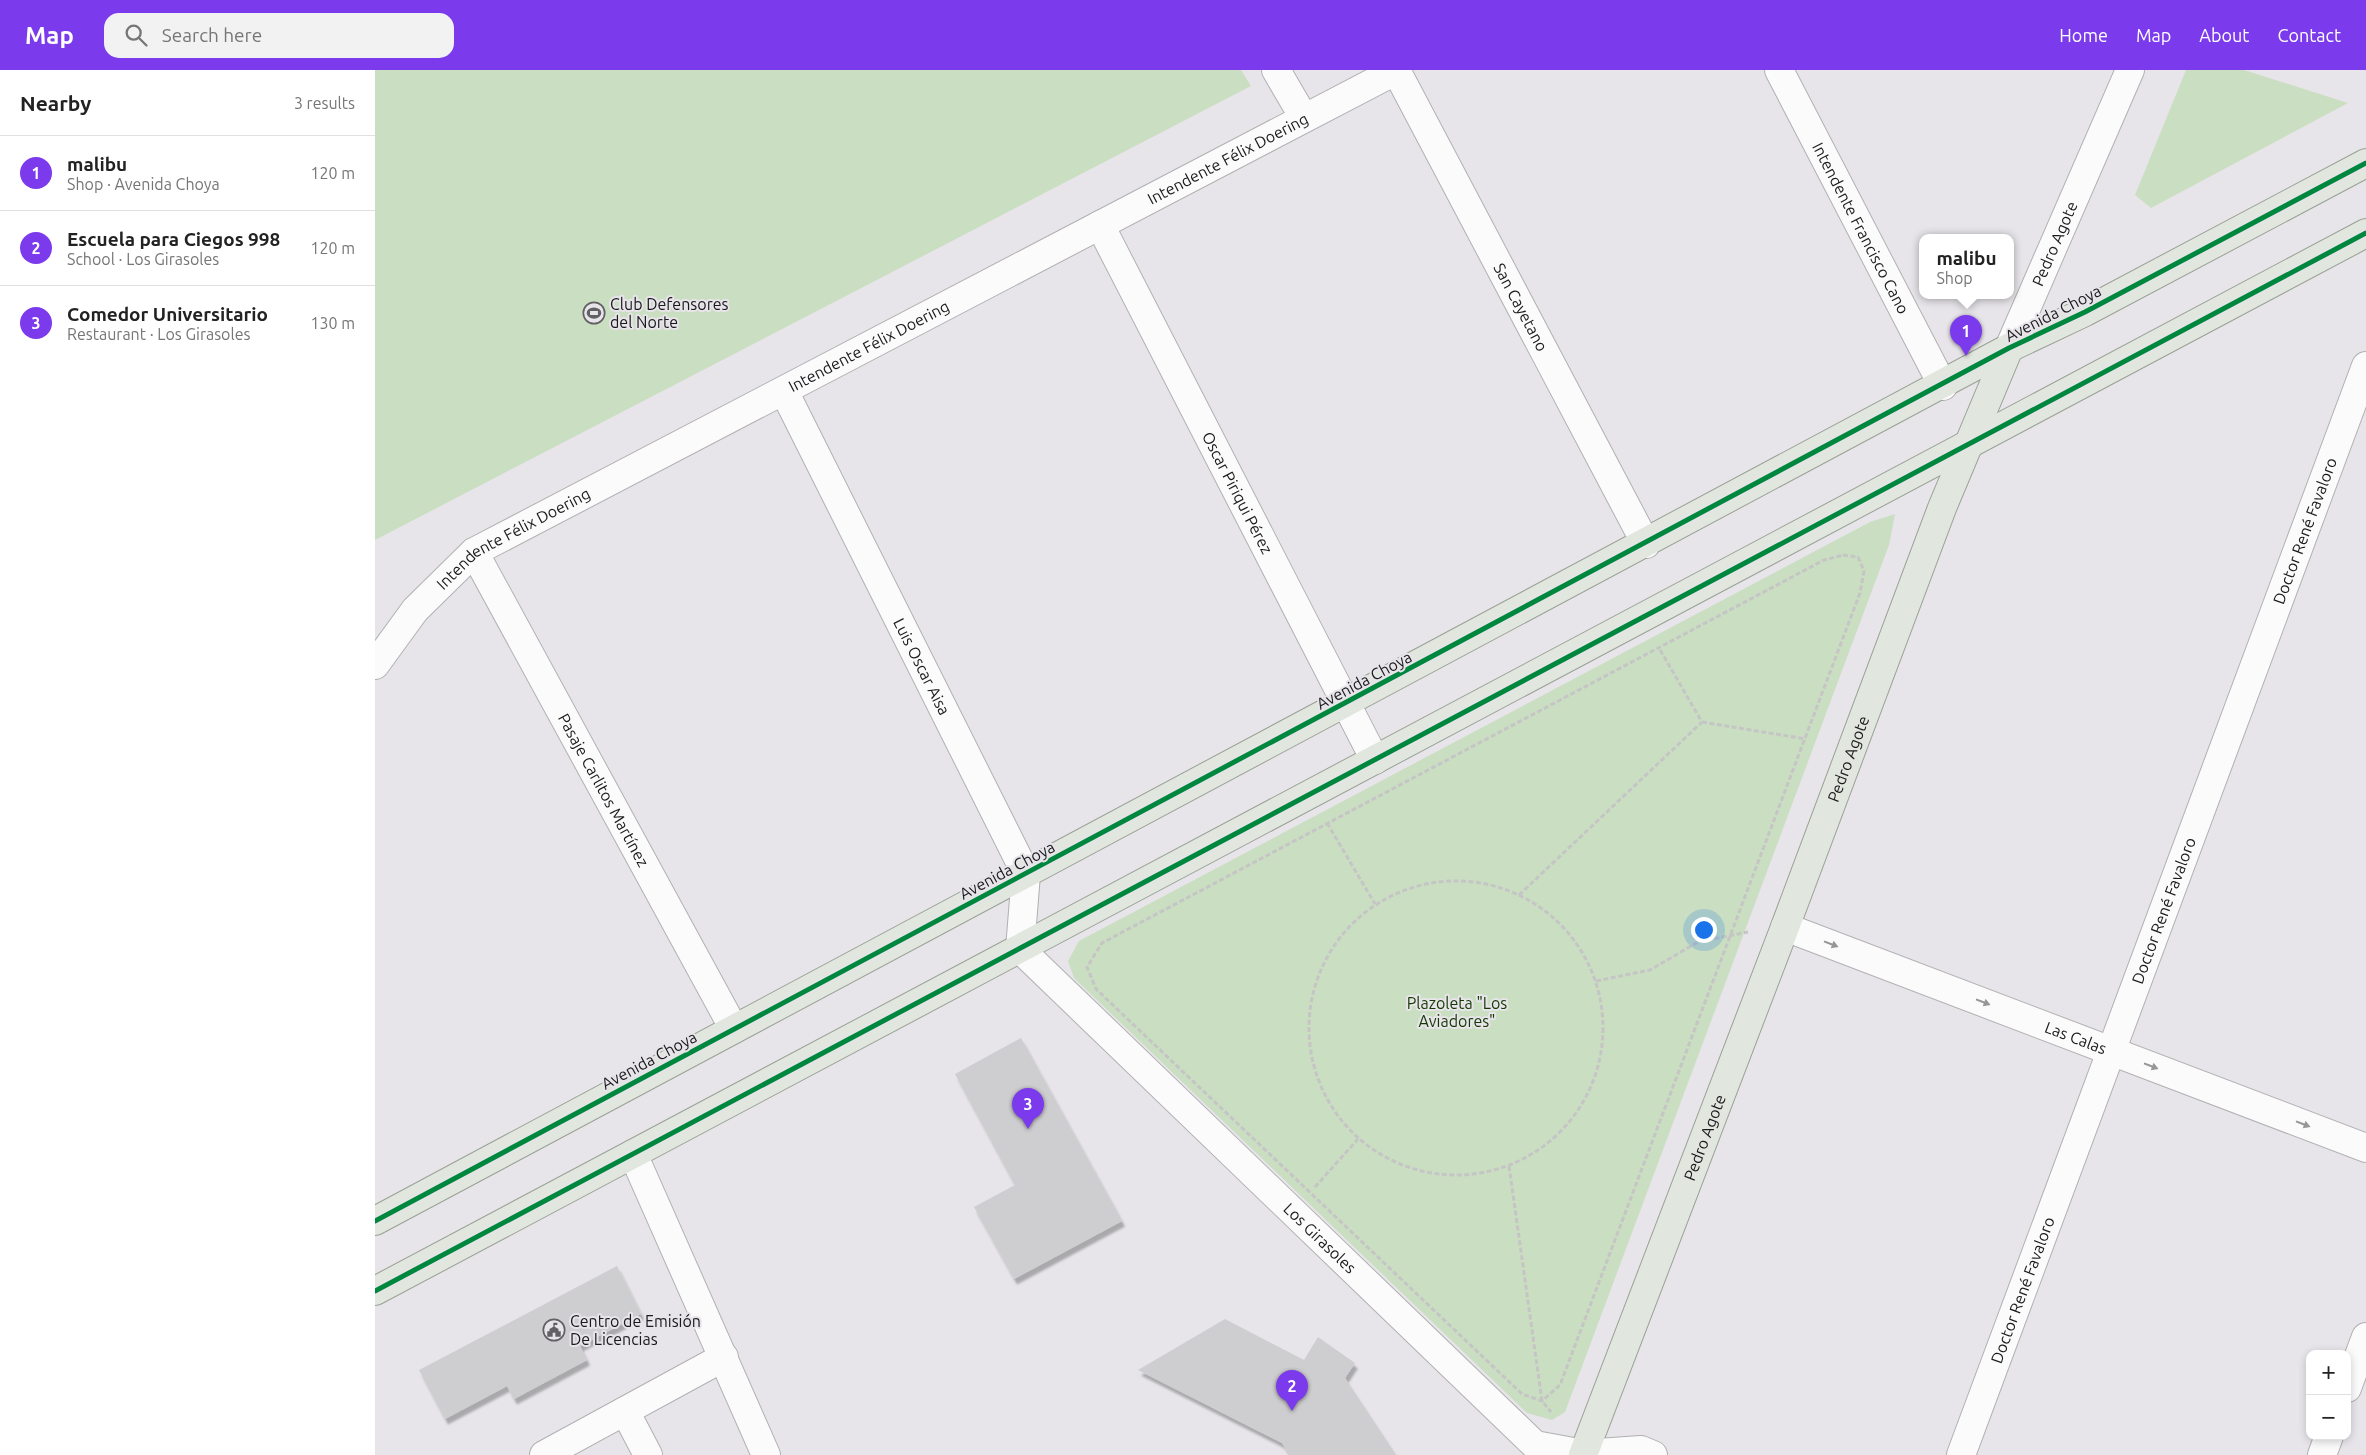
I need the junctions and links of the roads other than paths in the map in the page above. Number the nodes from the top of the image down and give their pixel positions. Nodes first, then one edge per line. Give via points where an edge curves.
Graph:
1 (1276, 70) edge
2 (1396, 70) edge
3 (1779, 70) edge
4 (2130, 70) edge
5 (1304, 118) junction
6 (2366, 163) edge
7 (1100, 225) junction
8 (2366, 233) edge
9 (2009, 348) junction
10 (2366, 366) edge
11 (1943, 386) junction
12 (784, 391) junction
13 (1971, 443) junction
14 (1646, 544) junction
15 (474, 552) junction
16 (375, 665) edge
17 (1347, 703) junction
18 (1375, 760) junction
19 (1026, 874) junction
20 (1785, 927) junction
21 (1020, 949) junction
22 (734, 1029) junction
23 (2112, 1051) junction
24 (2366, 1148) edge
25 (633, 1154) junction
26 (375, 1221) edge
27 (375, 1291) edge
28 (2366, 1337) edge
29 (724, 1357) junction
30 (2351, 1377) edge
31 (625, 1411) junction
32 (2328, 1440) edge
33 (553, 1453) edge
34 (1583, 1454) edge
35 (649, 1455) edge
36 (767, 1455) edge
37 (1653, 1455) edge
38 (1961, 1455) edge
39 (2322, 1455) edge

1 - 5 street
2 - 5 street, Intendente Félix Doering
2 - 14 street, San Cayetano
3 - 11 street, Intendente Francisco Cano
4 - 9 street, Pedro Agote
5 - 7 street, Intendente Félix Doering
6 - 9 main road, Avenida Choya via 2085,312
7 - 12 street, Intendente Félix Doering
7 - 17 street, Oscar Piriqui Pérez
8 - 13 main road
9 - 11 main road, Avenida Choya
9 - 13 main road, Pedro Agote
10 - 23 street, Doctor René Favaloro
11 - 14 main road, Avenida Choya
12 - 15 street, Intendente Félix Doering
12 - 19 street, Luis Oscar Aisa
13 - 18 main road
13 - 20 main road, Pedro Agote via 1942,508
14 - 17 main road, Avenida Choya
15 - 16 street, Intendente Félix Doering via 415,610
15 - 22 street, Pasaje Carlitos Martínez
17 - 18 street, Oscar Piriqui Pérez
17 - 19 main road, Avenida Choya
18 - 21 main road
19 - 21 street
19 - 22 main road, Avenida Choya
20 -> 23 street, Las Calas
20 - 34 main road, Pedro Agote
21 - 25 main road
21 - 34 street, Los Girasoles via 1535,1445
22 - 26 main road, Avenida Choya
23 -> 24 street, Las Calas
23 - 38 street, Doctor René Favaloro
25 - 27 main road
25 - 29 street
28 - 30 street
29 - 31 street
29 - 36 street
31 - 33 street
31 - 35 street
32 - 39 street
34 - 37 street, Los Girasoles via 1641,1450

